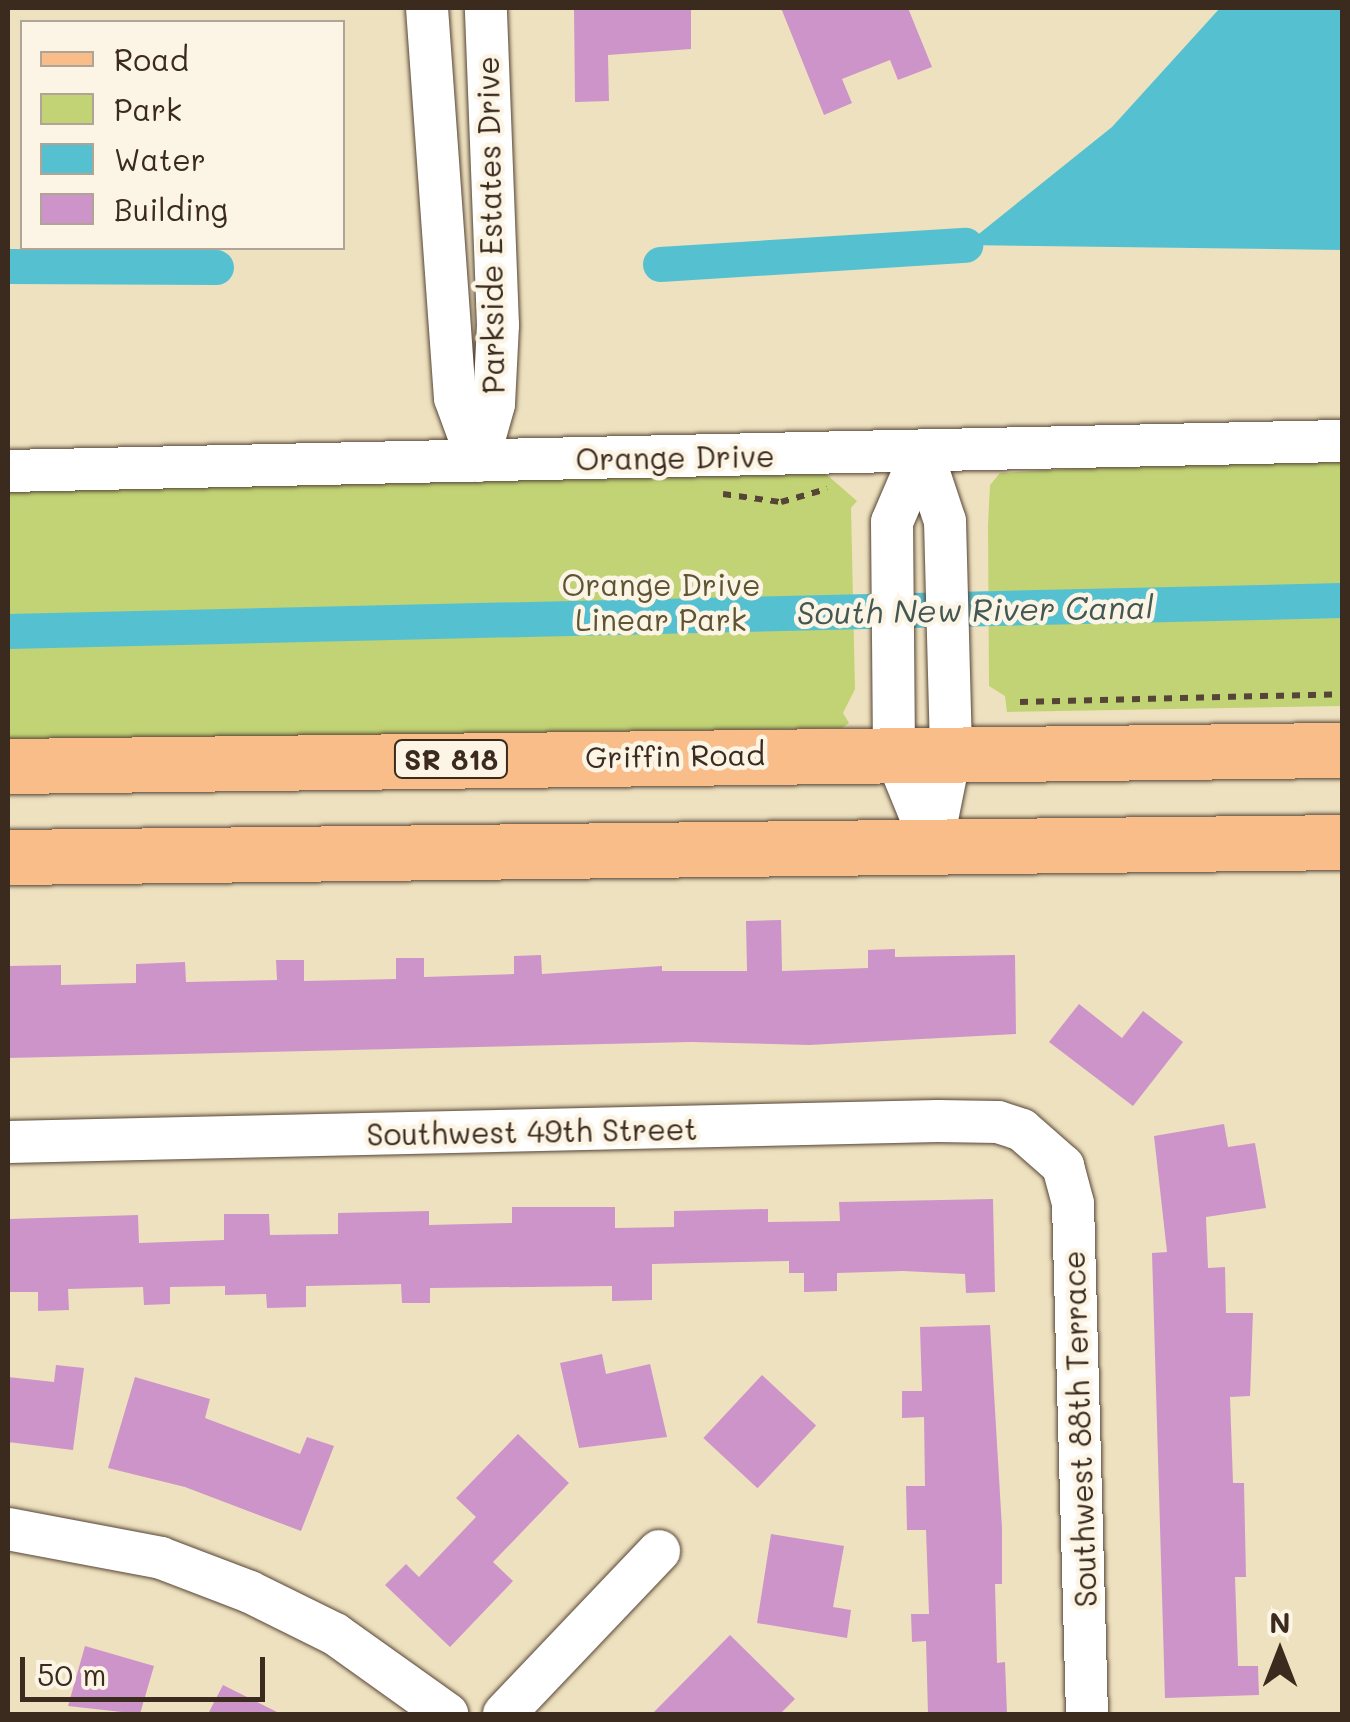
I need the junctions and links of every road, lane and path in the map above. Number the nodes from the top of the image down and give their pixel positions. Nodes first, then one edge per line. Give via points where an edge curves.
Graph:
1 (427, 8) edge
2 (486, 8) edge
3 (434, 96) junction
4 (489, 96) junction
5 (1336, 441) edge
6 (922, 452) junction
7 (478, 461) junction
8 (8, 471) edge
9 (1342, 694) edge
10 (1020, 702) dead end
11 (950, 726) junction
12 (895, 727) junction
13 (1342, 750) edge
14 (8, 766) edge
15 (1342, 842) edge
16 (932, 844) junction
17 (8, 858) edge
18 (8, 1142) edge
19 (1050, 1149) joint
20 (8, 1529) edge
21 (659, 1551) dead end
22 (447, 1714) edge
23 (504, 1714) edge
24 (1088, 1714) edge

1 - 3 street, Parkside Estates Drive
2 - 4 street, Parkside Estates Drive
3 - 4 street
3 - 7 street, Parkside Estates Drive via 456,398
4 - 7 street, Parkside Estates Drive via 498,326 494,404
5 - 6 street, Orange Drive
6 - 7 street, Orange Drive
6 - 11 street via 945,521
6 - 12 street via 892,522
7 - 8 street, Orange Drive
9 - 10 path
11 - 12 main road, Griffin Road / SR 818
11 - 13 main road, Griffin Road / SR 818
11 - 16 street
12 - 14 main road, Griffin Road / SR 818
12 - 16 street
15 - 16 main road
16 - 17 main road
18 - 19 street, Southwest 49th Street via 938,1121 998,1122
19 - 24 street, Southwest 88th Terrace via 1063,1166 1073,1204
20 - 22 street via 161,1558 250,1592 335,1634
21 - 23 street

